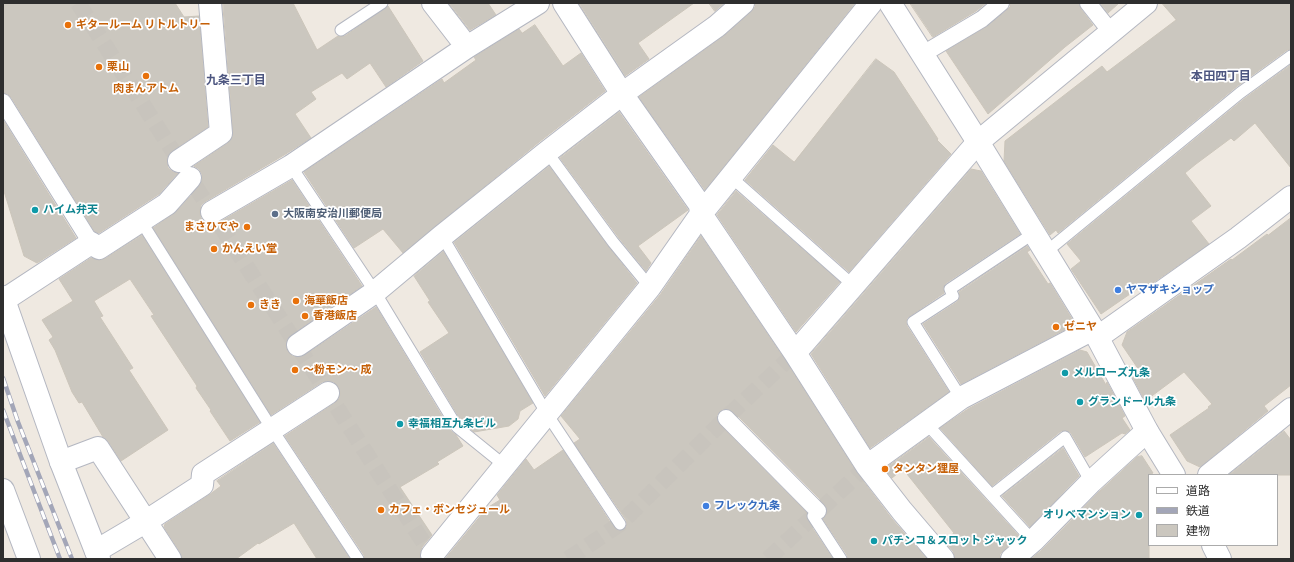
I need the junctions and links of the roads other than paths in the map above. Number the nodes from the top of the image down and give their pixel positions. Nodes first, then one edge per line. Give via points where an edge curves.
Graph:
1 (210, 3) edge
2 (382, 3) edge
3 (433, 3) edge
4 (538, 3) edge
5 (564, 3) edge
6 (743, 3) edge
7 (872, 3) edge
8 (890, 3) edge
9 (1001, 3) edge
10 (1088, 3) edge
11 (1146, 3) edge
12 (342, 30) dead end
13 (1111, 32) junction
14 (466, 47) junction
15 (923, 54) junction
16 (1291, 56) edge
17 (622, 94) junction
18 (3, 102) edge
19 (978, 142) junction
20 (548, 152) junction
21 (291, 166) junction
22 (731, 177) junction
23 (1291, 197) edge
24 (212, 212) dead end
25 (701, 214) junction
26 (141, 221) junction
27 (1034, 233) junction
28 (442, 236) junction
29 (90, 243) junction
30 (1046, 252) junction
31 (853, 285) junction
32 (650, 287) junction
33 (375, 292) junction
34 (3, 299) edge
35 (1095, 333) junction
36 (298, 345) dead end
37 (795, 353) junction
38 (328, 393) dead end
39 (961, 398) junction
40 (1291, 409) edge
41 (547, 414) junction
42 (726, 418) dead end
43 (926, 423) junction
44 (272, 430) junction
45 (1147, 431) junction
46 (61, 462) junction
47 (504, 465) junction
48 (867, 466) junction
49 (1173, 474) edge
50 (1210, 474) edge
51 (1091, 482) junction
52 (3, 490) edge
53 (992, 495) junction
54 (815, 514) joint
55 (145, 522) junction
56 (620, 524) dead end
57 (1033, 541) junction
58 (1214, 546) edge
59 (97, 555) edge
60 (432, 555) dead end
61 (29, 559) edge
62 (170, 559) edge
63 (358, 559) edge
64 (841, 559) edge
65 (943, 559) edge
66 (1012, 559) edge
67 (1220, 559) edge

1 - 26 street via 221,133 185,170 167,204
2 - 12 lane
3 - 14 street
4 - 14 street
5 - 17 street
6 - 17 street via 717,26
7 - 22 street
8 - 15 street
9 - 15 street via 982,19
10 - 13 street
11 - 13 street
13 - 19 street
14 - 21 street
15 - 19 street
16 - 30 lane via 1240,93
17 - 20 street
17 - 25 street via 700,206
18 - 29 street
19 - 27 street
19 - 31 street
20 - 28 street
20 - 32 lane via 613,242
21 - 24 street
21 - 33 lane
22 - 25 street
22 - 31 lane
23 - 35 street via 1238,238
25 - 32 street
25 - 37 street
26 - 29 street via 98,248
26 - 44 lane
27 - 30 street
27 - 39 lane via 950,289 953,296 913,322
28 - 33 street
28 - 41 lane
29 - 34 street
30 - 35 street
31 - 37 street
32 - 41 street
33 - 36 street
33 - 47 lane via 457,427
34 - 46 street
35 - 39 street
35 - 45 street
37 - 48 street
38 - 44 street
39 - 43 street
40 - 50 street
41 - 47 street
41 - 56 lane
42 - 54 street
43 - 48 street
43 - 53 lane
44 - 55 street via 203,474 202,485
44 - 63 lane
45 - 49 street
45 - 51 street
46 - 55 street via 98,448
46 - 59 street
47 - 60 street
48 - 65 street
51 - 53 lane via 1065,437
51 - 57 street
52 - 61 street
53 - 57 lane
54 - 64 lane
55 - 59 street
55 - 62 street
57 - 66 street
58 - 67 street

